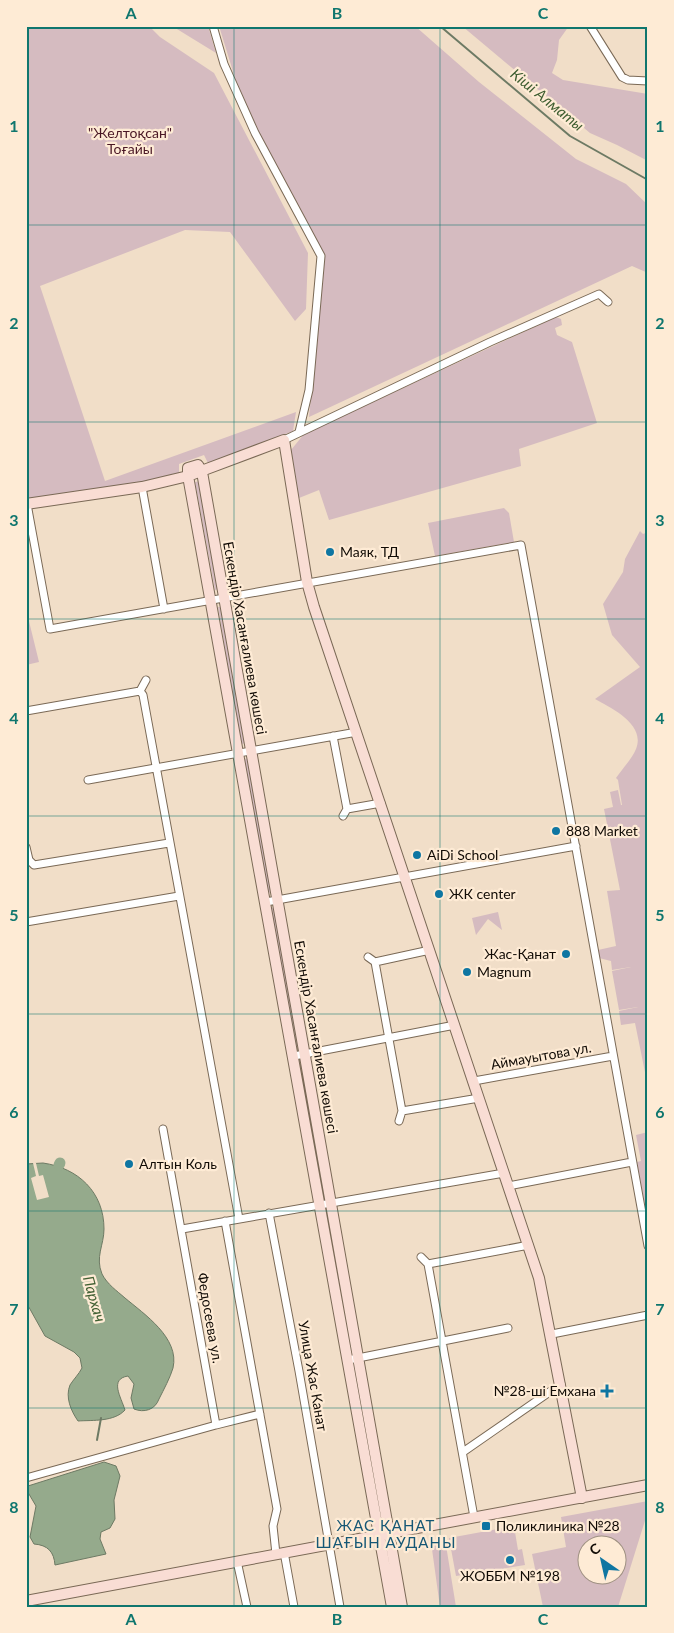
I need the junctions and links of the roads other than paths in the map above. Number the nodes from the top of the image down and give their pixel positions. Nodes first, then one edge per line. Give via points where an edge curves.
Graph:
1 (214, 26) edge
2 (590, 26) edge
3 (648, 81) edge
4 (608, 302) dead end
5 (298, 432) junction
6 (284, 440) junction
7 (202, 472) junction
8 (188, 476) junction
9 (142, 487) junction
10 (27, 504) edge
11 (307, 582) junction
12 (224, 598) junction
13 (211, 600) junction
14 (164, 609) junction
15 (146, 680) dead end
16 (140, 691) junction
17 (26, 712) edge
18 (356, 732) junction
19 (333, 736) junction
20 (252, 750) junction
21 (239, 752) junction
22 (156, 767) junction
23 (88, 780) dead end
24 (381, 803) junction
25 (347, 809) junction
26 (343, 816) dead end
27 (170, 843) junction
28 (576, 846) junction
29 (26, 848) edge
30 (406, 876) junction
31 (179, 896) junction
32 (278, 899) junction
33 (266, 902) junction
34 (26, 922) edge
35 (430, 950) junction
36 (455, 1025) junction
37 (389, 1037) junction
38 (305, 1053) junction
39 (294, 1056) junction
40 (613, 1056) junction
41 (474, 1082) junction
42 (479, 1098) junction
43 (402, 1111) junction
44 (399, 1121) dead end
45 (163, 1129) dead end
46 (632, 1162) junction
47 (504, 1173) junction
48 (508, 1186) junction
49 (331, 1202) junction
50 (320, 1204) junction
51 (269, 1214) junction
52 (238, 1219) junction
53 (225, 1221) junction
54 (182, 1229) junction
55 (528, 1245) junction
56 (648, 1246) edge
57 (421, 1257) dead end
58 (428, 1264) junction
59 (648, 1315) edge
60 (508, 1328) dead end
61 (552, 1334) junction
62 (443, 1341) junction
63 (353, 1359) junction
64 (561, 1384) junction
65 (260, 1414) junction
66 (216, 1425) junction
67 (463, 1452) junction
68 (30, 1477) edge
69 (648, 1485) edge
70 (582, 1498) junction
71 (474, 1517) junction
72 (384, 1534) junction
73 (330, 1544) junction
74 (280, 1553) junction
75 (237, 1561) junction
76 (26, 1601) edge
77 (247, 1607) edge
78 (294, 1607) edge
79 (340, 1607) edge
80 (392, 1607) edge
81 (402, 1607) edge

1 - 5 street via 224,64 254,133 321,256 310,390
2 - 3 street via 622,76 628,80
4 - 5 street via 599,294
5 - 6 street
6 - 7 street
6 - 11 street
7 - 8 street
7 - 12 street, Ескендір Хасанғалиева көшесі
8 - 9 street
8 - 13 street, Ескендір Хасанғалиева көшесі
9 - 10 street
9 - 14 street
10 - 14 street via 50,629
11 - 12 street
11 - 18 street
11 - 28 street via 521,545
12 - 13 street
12 - 20 street, Ескендір Хасанғалиева көшесі
13 - 14 street
13 - 21 street, Ескендір Хасанғалиева көшесі
15 - 16 street
16 - 17 street
16 - 22 street
18 - 19 street
18 - 24 street
19 - 20 street
19 - 25 street
20 - 21 street
20 - 32 street, Ескендір Хасанғалиева көшесі
21 - 22 street
21 - 33 street, Ескендір Хасанғалиева көшесі
22 - 23 street
22 - 27 street
24 - 25 street
24 - 30 street
25 - 26 street
27 - 29 street via 34,865 28,860
27 - 31 street
28 - 30 street
28 - 40 street
30 - 32 street
30 - 35 street
31 - 34 street
31 - 52 street
32 - 33 street
32 - 38 street, Ескендір Хасанғалиева көшесі
33 - 39 street, Ескендір Хасанғалиева көшесі
35 - 36 street
35 - 37 street via 372,960
36 - 37 street
36 - 41 street
37 - 38 street
37 - 43 street
38 - 39 street
38 - 49 street, Ескендір Хасанғалиева көшесі
39 - 50 street, Ескендір Хасанғалиева көшесі
40 - 41 street, Аймауытова ул.
40 - 46 street
41 - 42 street
42 - 43 street
42 - 47 street
43 - 44 street
45 - 54 street, Федосеева ул.
46 - 48 street
46 - 56 street
47 - 48 street
47 - 49 street
48 - 55 street
49 - 50 street
49 - 63 street, Ескендір Хасанғалиева көшесі
50 - 51 street
50 - 63 street, Ескендір Хасанғалиева көшесі
51 - 52 street
51 - 73 street, Улица Жас Канат
52 - 53 street
53 - 54 street
53 - 65 street
54 - 66 street, Федосеева ул.
55 - 58 street
55 - 61 street
57 - 58 street
58 - 62 street
59 - 61 street
60 - 62 street
61 - 64 street
62 - 63 street
62 - 67 street
63 - 72 street, Ескендір Хасанғалиева көшесі
64 - 67 street
64 - 70 street
65 - 66 street
65 - 74 street via 277,1509 273,1526
66 - 68 street
67 - 71 street
69 - 70 street
70 - 71 street
71 - 72 street
72 - 73 street
72 - 80 street, Ескендір Хасанғалиева көшесі
72 - 81 street, Ескендір Хасанғалиева көшесі
73 - 74 street
73 - 79 street, Улица Жас Канат
74 - 75 street
74 - 78 street
75 - 76 street
75 - 77 street

